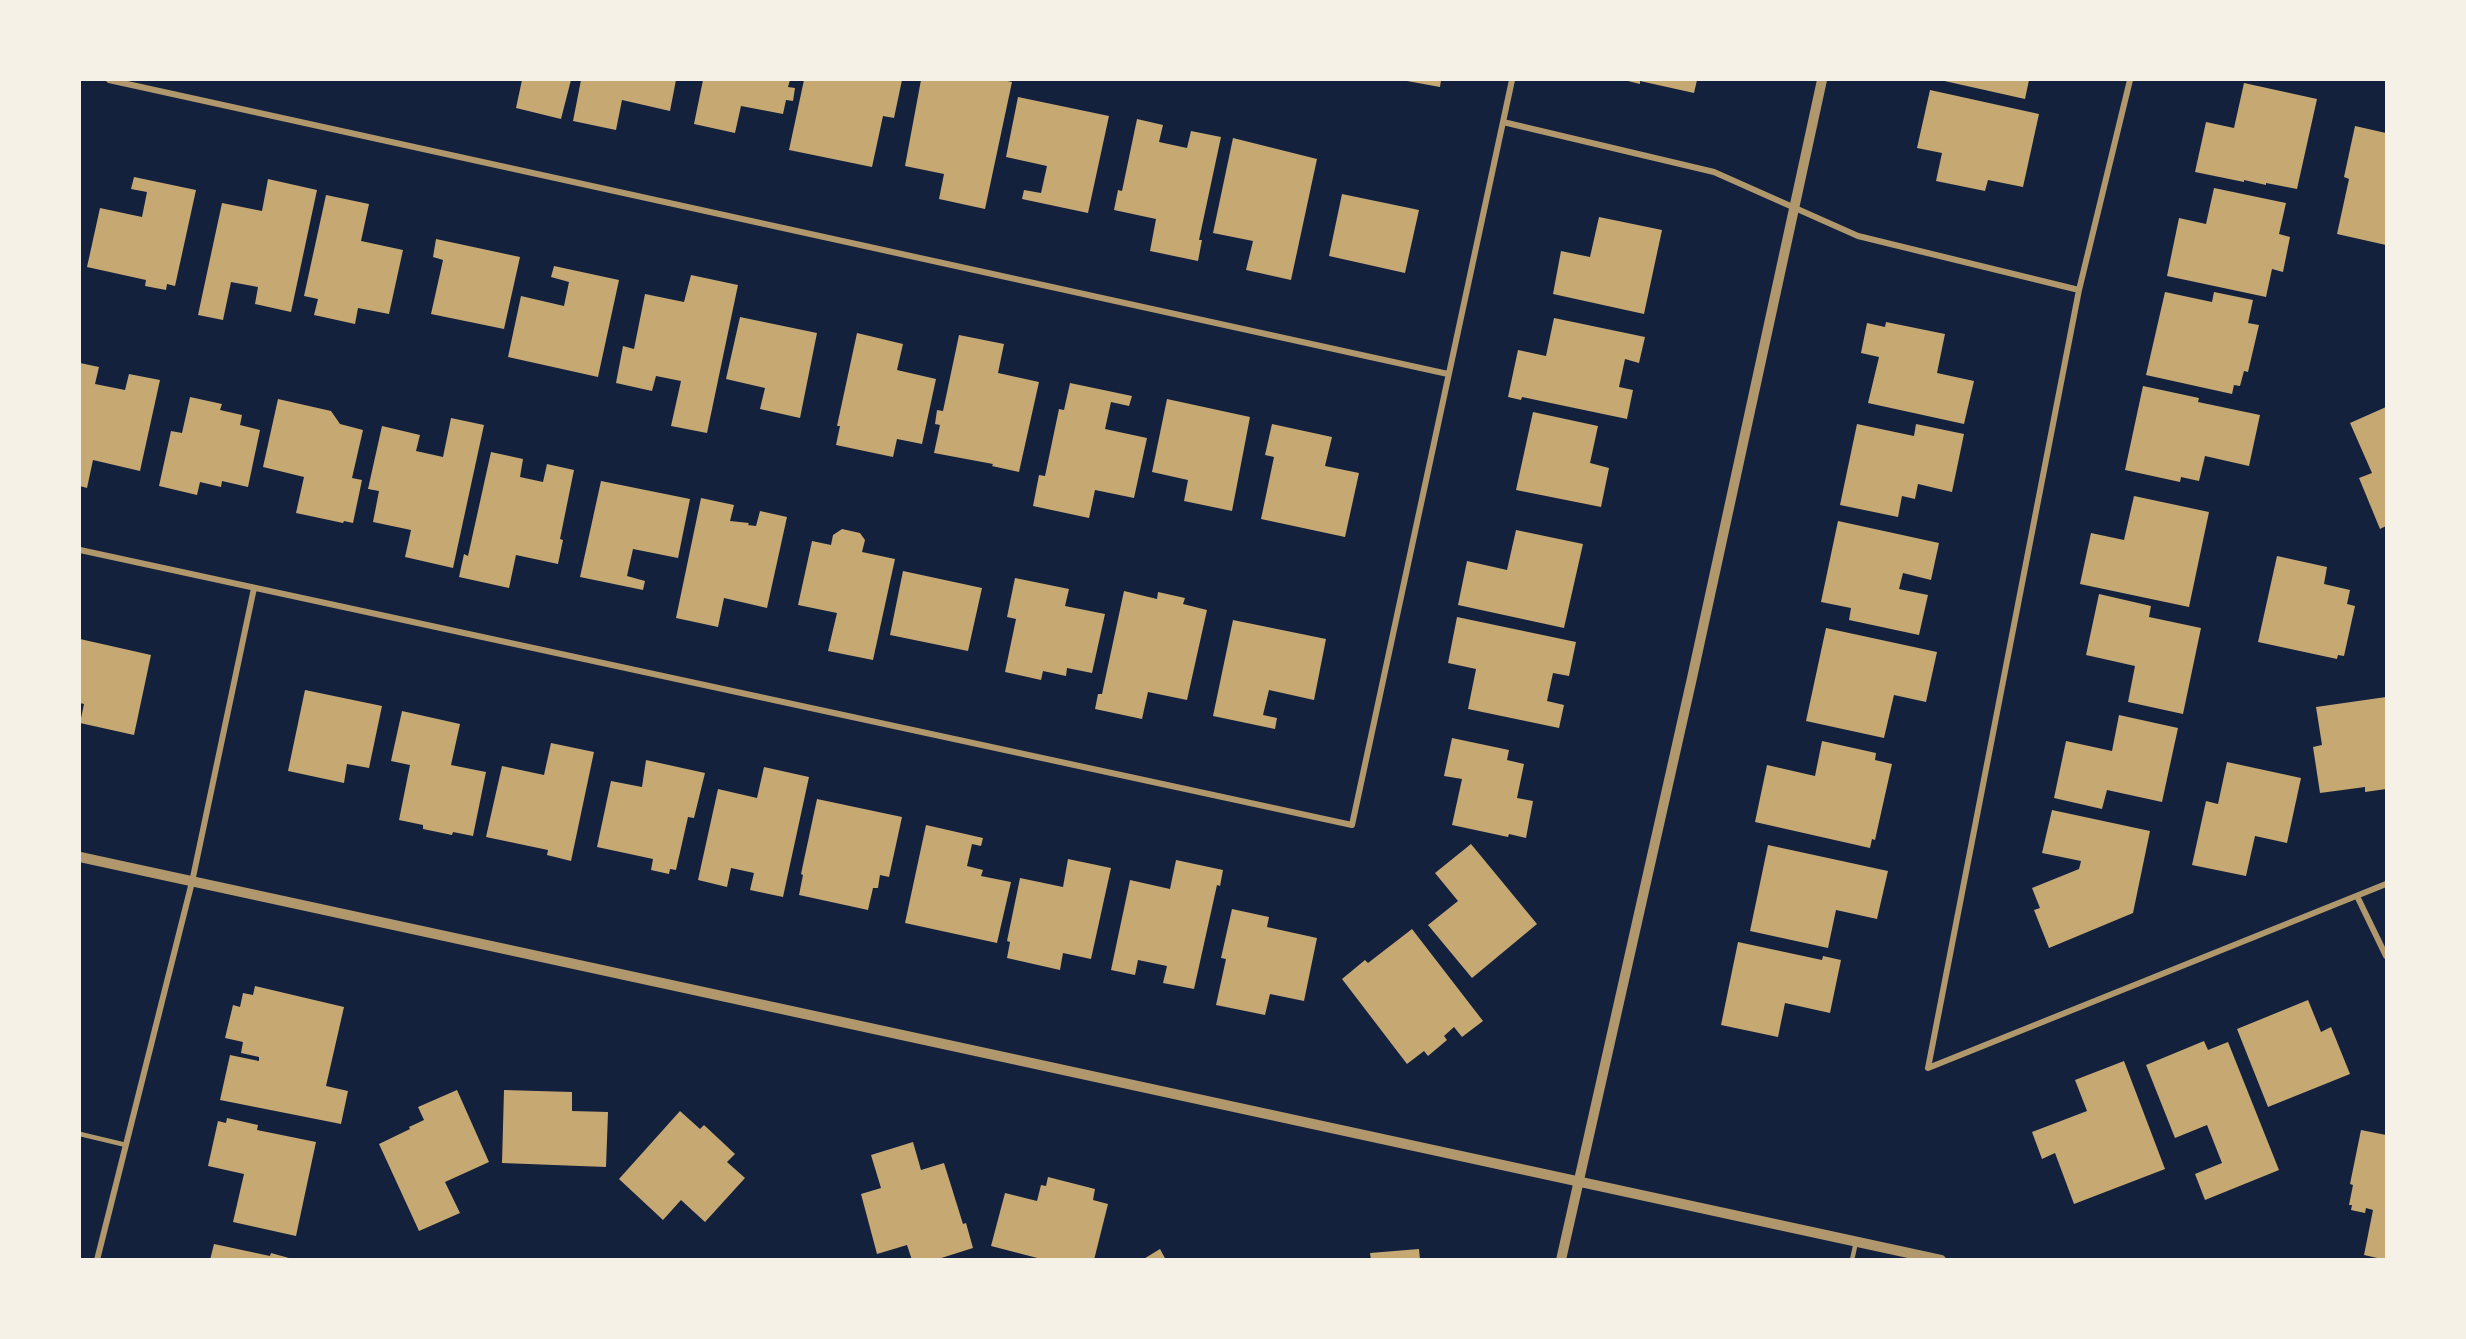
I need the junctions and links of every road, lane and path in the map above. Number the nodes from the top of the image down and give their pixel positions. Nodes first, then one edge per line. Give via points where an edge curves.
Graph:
1 (109, 80) edge
2 (1512, 80) edge
3 (1822, 80) edge
4 (2130, 80) edge
5 (1503, 122) junction
6 (1794, 206) junction
7 (2079, 290) junction
8 (1448, 374) junction
9 (80, 550) edge
10 (254, 588) junction
11 (80, 857) edge
12 (192, 882) junction
13 (2386, 884) edge
14 (2357, 896) junction
15 (2386, 956) edge
16 (80, 1134) edge
17 (126, 1145) junction
18 (1578, 1180) junction
19 (1856, 1241) junction
20 (97, 1260) edge
21 (1561, 1260) edge
22 (1852, 1260) edge
23 (1941, 1260) edge

1 - 8 street
2 - 5 street
3 - 6 street
4 - 7 street
5 - 6 street via 1714,172
5 - 8 street
6 - 7 street via 1858,236
6 - 18 street via 1690,690
7 - 14 street via 1928,1068
8 - 10 street via 1352,825
9 - 10 street
10 - 12 street
11 - 12 street
12 - 17 street
12 - 18 street
13 - 14 street
14 - 15 street
16 - 17 lane
17 - 20 street
18 - 19 street
18 - 21 street
19 - 22 lane
19 - 23 street

